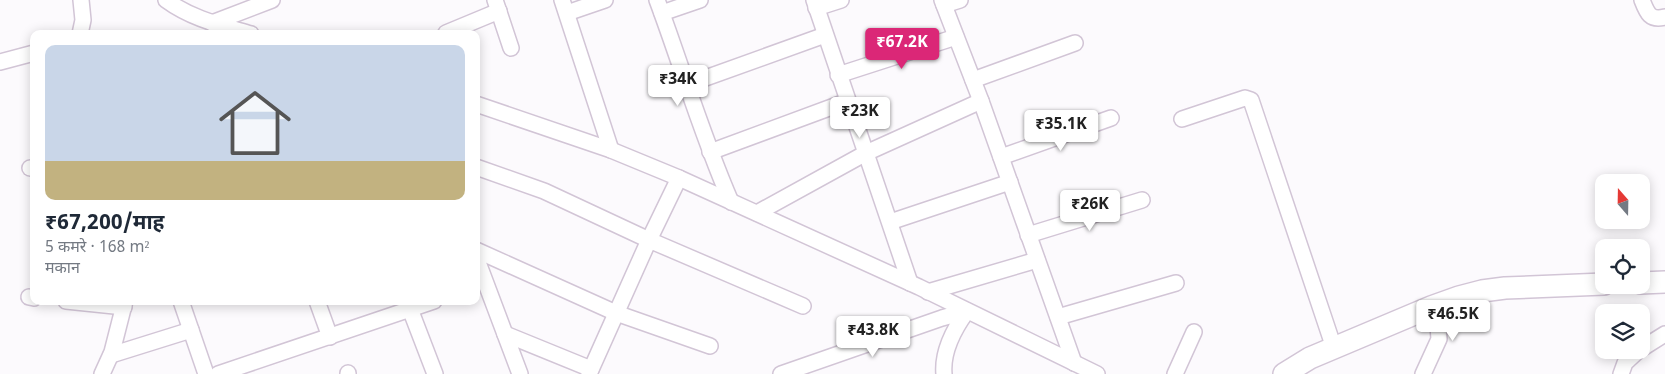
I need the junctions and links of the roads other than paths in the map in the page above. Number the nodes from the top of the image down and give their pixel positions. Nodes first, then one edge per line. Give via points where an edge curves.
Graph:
1 (81, 0) edge
2 (166, 0) edge
3 (272, 0) edge
4 (605, 0) edge
5 (700, 0) edge
6 (841, 0) edge
7 (960, 0) edge
8 (1642, 0) edge
9 (943, 3) edge
10 (815, 4) edge
11 (497, 6) edge
12 (565, 7) edge
13 (659, 7) edge
14 (1665, 17) edge
15 (210, 28) edge
16 (82, 30) edge
17 (223, 30) edge
18 (452, 30) edge
19 (825, 35) junction
20 (956, 37) junction
21 (1075, 43) dead end
22 (511, 48) dead end
23 (30, 54) edge
24 (0, 62) edge
25 (838, 75) junction
26 (972, 80) junction
27 (686, 85) junction
28 (848, 101) junction
29 (981, 101) junction
30 (480, 105) edge
31 (1111, 118) dead end
32 (1182, 119) dead end
33 (611, 150) junction
34 (710, 152) junction
35 (866, 153) junction
36 (1001, 157) junction
37 (480, 167) edge
38 (679, 178) junction
39 (1010, 182) junction
40 (1142, 200) dead end
41 (730, 202) junction
42 (757, 213) junction
43 (890, 222) junction
44 (1028, 235) junction
45 (648, 240) junction
46 (480, 252) edge
47 (1037, 260) junction
48 (1665, 282) edge
49 (910, 283) junction
50 (1176, 283) dead end
51 (1650, 283) edge
52 (1595, 284) edge
53 (481, 285) edge
54 (928, 292) junction
55 (125, 305) edge
56 (182, 305) edge
57 (318, 305) edge
58 (409, 305) edge
59 (802, 306) dead end
60 (1431, 307) junction
61 (616, 313) junction
62 (964, 314) junction
63 (1058, 318) junction
64 (191, 330) junction
65 (1194, 332) dead end
66 (504, 334) junction
67 (1665, 334) edge
68 (330, 337) junction
69 (1650, 343) edge
70 (710, 346) dead end
71 (1334, 348) junction
72 (111, 355) junction
73 (1630, 359) edge
74 (1074, 363) junction
75 (590, 372) edge
76 (102, 374) edge
77 (206, 374) edge
78 (218, 374) edge
79 (435, 374) edge
80 (520, 374) edge
81 (781, 374) edge
82 (944, 374) edge
83 (1097, 374) edge
84 (1175, 374) edge
85 (1284, 374) edge
86 (1423, 374) edge
87 (1621, 374) edge

1 - 16 street
2 - 15 street
3 - 15 street
4 - 12 street
5 - 13 street
6 - 10 street
7 - 9 street
8 - 14 street via 1649,16
9 - 20 street
10 - 19 street
11 - 18 street
11 - 22 street
12 - 33 street
13 - 27 street
15 - 17 street
19 - 25 street
19 - 27 street
20 - 25 street
20 - 26 street
21 - 26 street
23 - 24 street
25 - 28 street
26 - 29 street
27 - 34 street
28 - 34 street
28 - 35 street
29 - 35 street
29 - 36 street
30 - 33 street
31 - 36 street
32 - 71 street via 1245,98 1251,100
33 - 38 street
34 - 41 street
35 - 42 street
35 - 43 street
36 - 39 street
37 - 45 street via 544,191
38 - 41 street
38 - 45 street
39 - 43 street
39 - 44 street
40 - 44 street
41 - 42 street
42 - 49 street
43 - 49 street
44 - 47 street
45 - 59 street
45 - 61 street
46 - 61 street
47 - 54 street
47 - 63 street
48 - 51 street
49 - 54 street
50 - 63 street
52 - 60 street via 1482,291
53 - 66 street
54 - 62 street
55 - 72 street
56 - 64 street
57 - 68 street
58 - 68 street
58 - 79 street
60 - 71 street
60 - 86 street via 1439,334
61 - 70 street
61 - 75 street
62 - 74 street
62 - 81 street via 942,318
62 - 82 street via 945,357
63 - 74 street
64 - 72 street
64 - 77 street
65 - 84 street
66 - 75 street
66 - 80 street
67 - 69 street
68 - 78 street
71 - 85 street
72 - 76 street
73 - 87 street
74 - 83 street

